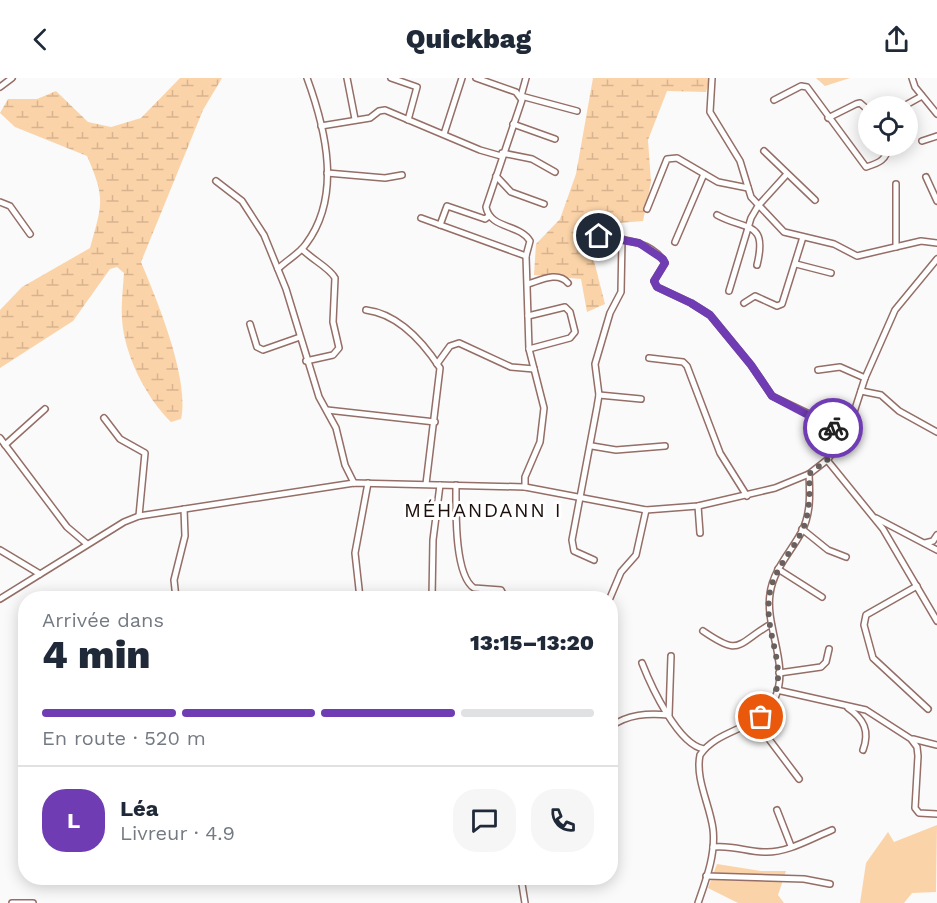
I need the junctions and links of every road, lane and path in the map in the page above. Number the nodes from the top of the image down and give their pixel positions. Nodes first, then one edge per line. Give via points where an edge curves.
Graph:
1 (12, 78) edge
2 (307, 78) edge
3 (346, 78) edge
4 (391, 78) edge
5 (462, 78) edge
6 (476, 78) edge
7 (526, 78) edge
8 (712, 78) edge
9 (912, 78) edge
10 (492, 81) edge
11 (0, 87) edge
12 (521, 96) junction
13 (922, 96) junction
14 (918, 98) edge
15 (774, 100) dead end
16 (858, 104) edge
17 (577, 111) dead end
18 (937, 114) edge
19 (828, 118) junction
20 (355, 119) junction
21 (408, 120) junction
22 (513, 124) junction
23 (321, 126) junction
24 (444, 134) junction
25 (937, 136) edge
26 (555, 139) dead end
27 (922, 141) dead end
28 (764, 151) dead end
29 (502, 154) junction
30 (886, 156) edge
31 (555, 172) dead end
32 (327, 173) junction
33 (704, 174) junction
34 (787, 174) junction
35 (402, 175) dead end
36 (496, 176) junction
37 (926, 177) dead end
38 (216, 181) dead end
39 (896, 184) dead end
40 (748, 188) junction
41 (815, 200) dead end
42 (937, 201) edge
43 (0, 202) edge
44 (544, 204) dead end
45 (758, 206) junction
46 (647, 210) dead end
47 (717, 214) dead end
48 (489, 216) junction
49 (421, 218) dead end
50 (440, 225) junction
51 (748, 226) junction
52 (30, 234) dead end
53 (599, 236) dead end
54 (803, 237) junction
55 (622, 239) junction
56 (675, 242) dead end
57 (937, 243) edge
58 (896, 247) junction
59 (302, 249) junction
60 (526, 256) junction
61 (937, 259) edge
62 (796, 264) junction
63 (757, 265) dead end
64 (278, 268) junction
65 (831, 273) dead end
66 (568, 283) dead end
67 (528, 284) junction
68 (729, 291) dead end
69 (744, 303) dead end
70 (366, 310) dead end
71 (528, 316) junction
72 (250, 324) dead end
73 (300, 337) junction
74 (529, 349) junction
75 (649, 358) dead end
76 (306, 362) junction
77 (437, 364) junction
78 (534, 369) junction
79 (818, 370) dead end
80 (865, 378) junction
81 (861, 391) junction
82 (599, 395) junction
83 (641, 399) dead end
84 (45, 409) dead end
85 (327, 410) junction
86 (104, 418) dead end
87 (435, 422) junction
88 (937, 432) edge
89 (846, 437) junction
90 (0, 438) edge
91 (4, 446) junction
92 (592, 446) junction
93 (665, 446) dead end
94 (827, 460) junction
95 (809, 474) junction
96 (354, 483) junction
97 (368, 483) junction
98 (426, 484) junction
99 (440, 485) junction
100 (456, 485) junction
101 (525, 487) junction
102 (581, 496) junction
103 (747, 496) junction
104 (698, 506) junction
105 (184, 509) junction
106 (646, 510) junction
107 (139, 516) junction
108 (874, 518) junction
109 (802, 530) junction
110 (700, 532) dead end
111 (937, 535) edge
112 (925, 543) junction
113 (87, 544) junction
114 (0, 550) edge
115 (937, 550) edge
116 (846, 557) dead end
117 (594, 560) dead end
118 (778, 568) junction
119 (40, 574) junction
120 (917, 586) junction
121 (175, 591) edge
122 (359, 591) edge
123 (432, 591) edge
124 (502, 591) edge
125 (613, 591) edge
126 (822, 597) dead end
127 (0, 599) edge
128 (937, 621) edge
129 (771, 624) junction
130 (703, 631) dead end
131 (829, 649) dead end
132 (671, 656) dead end
133 (642, 663) dead end
134 (779, 673) junction
135 (777, 690) junction
136 (847, 707) junction
137 (928, 709) dead end
138 (669, 715) junction
139 (618, 721) edge
140 (756, 722) junction
141 (911, 739) junction
142 (937, 745) edge
143 (704, 749) junction
144 (863, 750) dead end
145 (799, 779) dead end
146 (777, 810) dead end
147 (937, 814) edge
148 (832, 830) dead end
149 (713, 846) junction
150 (791, 846) junction
151 (706, 876) junction
152 (830, 884) dead end
153 (522, 885) edge
154 (12, 903) edge
155 (33, 903) edge
156 (525, 903) edge
157 (698, 903) edge

1 - 11 street
2 - 23 street
3 - 20 street
4 - 21 street via 417,87
5 - 24 street
6 - 10 street
7 - 12 street
8 - 40 street via 710,112 740,161
9 - 13 street
10 - 12 street
12 - 17 street
12 - 22 street
13 - 14 street
13 - 18 street
15 - 19 street via 801,86 807,87
16 - 19 street
19 - 30 street via 866,167
20 - 21 street via 370,118 385,110
20 - 23 street
21 - 24 street
22 - 26 street
22 - 29 street
23 - 32 street
24 - 29 street
25 - 27 street
28 - 34 street
29 - 31 street via 532,159
29 - 36 street
32 - 35 street via 385,178
32 - 59 street via 324,213
33 - 40 street via 718,182
33 - 46 street via 677,158 667,159
33 - 56 street
34 - 41 street
34 - 45 street
36 - 44 street via 511,192
36 - 48 street via 486,207
37 - 42 street
38 - 64 street via 242,201 264,235
39 - 58 street
40 - 45 street
43 - 52 street via 10,206
45 - 51 street
45 - 54 street via 784,232
47 - 51 street
48 - 50 street via 485,219 447,206
48 - 60 street via 527,236 530,244
49 - 50 street
50 - 60 street
51 - 63 street via 761,242
51 - 68 street
53 - 55 street
54 - 58 street via 834,244 857,256
54 - 62 street
55 - 82 street via 621,292 610,312 595,364
55 - 89 street via 648,247 663,259 665,263 654,285 710,315 772,396 820,419
57 - 58 street
59 - 64 street
59 - 76 street via 335,278 333,322 339,343 333,355
60 - 67 street
61 - 80 street via 895,310
62 - 65 street
62 - 69 street via 782,304 777,306 755,296
64 - 73 street
66 - 67 street via 565,278 553,277
67 - 71 street
70 - 77 street via 376,311 411,332
71 - 74 street
71 - 74 street via 565,307 575,332 570,338
72 - 73 street via 262,350
73 - 76 street
74 - 78 street
75 - 103 street via 683,362 687,366 720,453
76 - 85 street
77 - 78 street via 450,346 459,343 511,367
77 - 87 street via 441,374
78 - 101 street via 544,408 540,442 525,477
79 - 80 street via 840,367
80 - 81 street
81 - 88 street via 881,395 899,411
81 - 89 street
82 - 83 street
82 - 92 street
84 - 91 street
85 - 87 street
85 - 96 street
86 - 107 street via 120,439 145,453
87 - 98 street
89 - 94 street
90 - 91 street
91 - 113 street via 67,527
92 - 93 street via 616,450
92 - 102 street
94 - 95 street
94 - 108 street
95 - 103 street
95 - 109 street via 810,499
96 - 97 street
96 - 105 street
97 - 98 street
97 - 122 street via 355,554
98 - 99 street
99 - 100 street
99 - 123 street
100 - 101 street
100 - 124 street via 457,534 464,577 474,588
101 - 102 street
102 - 106 street
102 - 117 street via 571,547
103 - 104 street
104 - 106 street
104 - 110 street
105 - 107 street
105 - 121 street via 185,536 174,580
106 - 125 street via 636,555 621,572
107 - 113 street
108 - 112 street
108 - 120 street
109 - 116 street via 828,550
109 - 118 street
111 - 112 street
112 - 115 street
113 - 119 street
114 - 119 street
118 - 126 street
118 - 129 street via 768,601
119 - 127 street
120 - 128 street
120 - 137 street via 866,615 864,625 877,664
129 - 130 street via 735,648 726,647
129 - 134 street
131 - 134 street via 821,667
132 - 138 street
133 - 138 street
134 - 135 street
135 - 136 street
135 - 140 street via 770,707
136 - 141 street via 866,710
136 - 144 street via 865,724
138 - 139 street via 636,716
138 - 143 street via 691,742
140 - 143 street via 725,734
140 - 145 street
141 - 142 street
141 - 147 street via 918,756 915,808 918,813
143 - 149 street via 698,764 710,810
146 - 150 street
148 - 150 street
149 - 150 street via 736,846 764,853
149 - 151 street
151 - 152 street via 804,879
151 - 157 street
153 - 156 street
154 - 155 street

